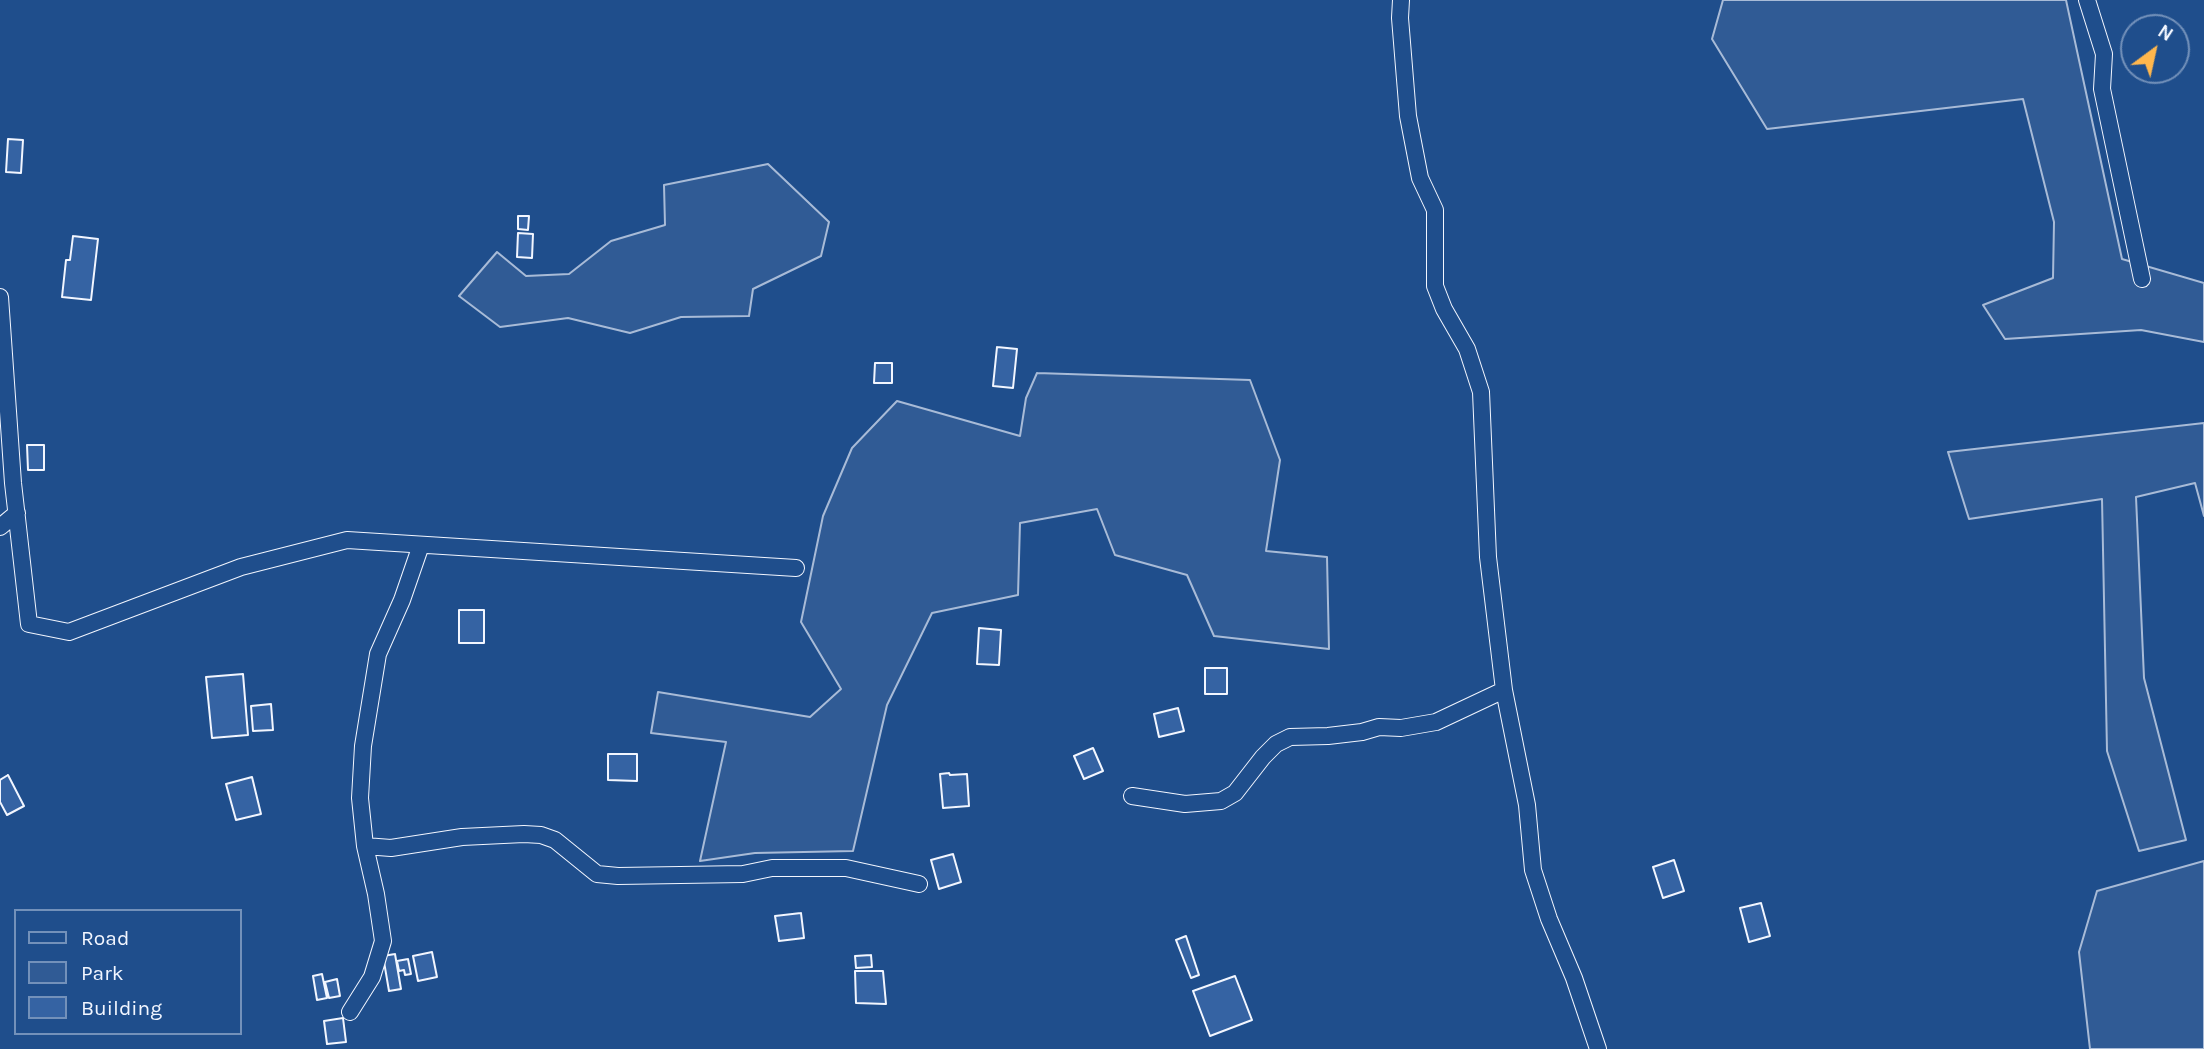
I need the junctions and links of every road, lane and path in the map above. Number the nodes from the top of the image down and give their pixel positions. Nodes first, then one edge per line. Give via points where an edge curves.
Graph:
1 (1401, 0) edge
2 (2087, 0) edge
3 (2142, 279) dead end
4 (0, 297) edge
5 (17, 513) junction
6 (0, 527) edge
7 (421, 545) junction
8 (796, 568) dead end
9 (1504, 690) junction
10 (1132, 796) dead end
11 (365, 846) junction
12 (919, 884) dead end
13 (350, 1012) dead end
14 (1598, 1049) edge

1 - 9 street via 1408,116 1420,178 1435,210 1435,286 1467,349 1481,392 1488,557
2 - 3 street via 2104,54 2102,89
4 - 5 street
5 - 6 street
5 - 7 street via 29,624 69,632 241,568 347,540
7 - 8 street
7 - 11 street via 378,654 363,746 360,798
9 - 10 street via 1436,722 1290,737 1276,744 1235,793 1221,801 1185,804
9 - 14 street via 1527,805 1533,870
11 - 12 street via 391,848 462,837 533,834 555,840 597,874 743,874 772,868 846,868
11 - 13 street via 383,941 372,977

